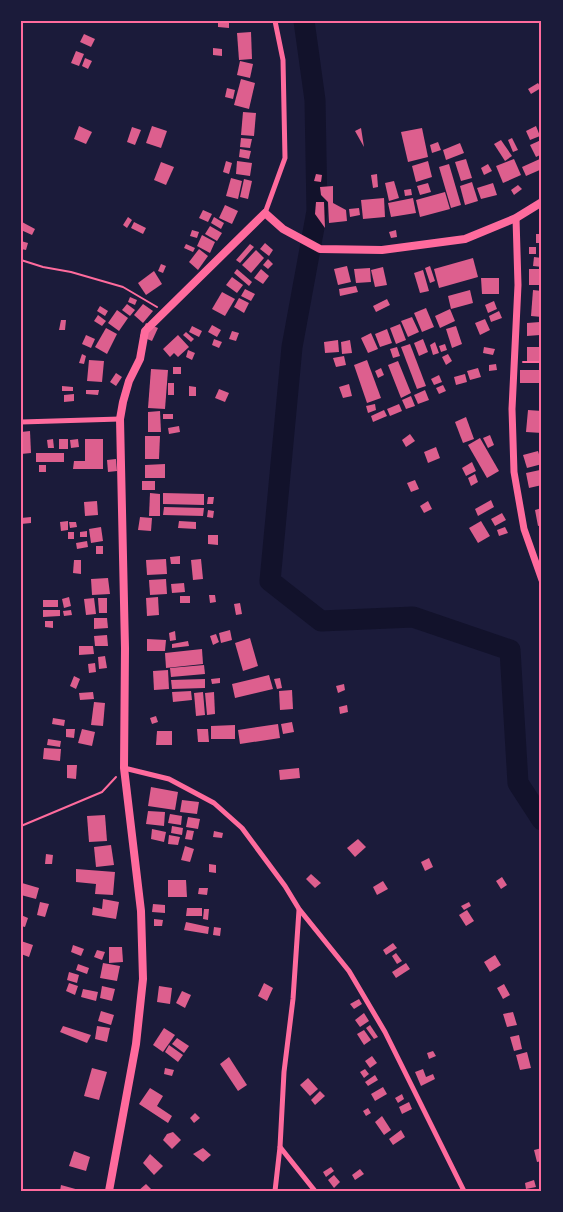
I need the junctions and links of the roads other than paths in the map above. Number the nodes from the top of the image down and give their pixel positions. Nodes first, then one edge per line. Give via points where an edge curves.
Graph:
1 (275, 21) edge
2 (542, 202) edge
3 (265, 213) junction
4 (516, 218) junction
5 (120, 419) junction
6 (21, 422) edge
7 (542, 580) edge
8 (124, 768) junction
9 (299, 909) junction
10 (280, 1147) junction
11 (109, 1191) edge
12 (275, 1191) edge
13 (315, 1191) edge
14 (464, 1191) edge

1 - 3 street via 283,60 285,158
2 - 4 main road
3 - 4 main road via 283,229 320,249 382,250 465,239
3 - 5 main road via 145,331 140,359 129,381
4 - 7 main road via 518,285 513,361 514,472 524,529
5 - 6 street
5 - 8 main road via 126,648
8 - 9 street via 169,779 214,803 242,828
8 - 11 main road via 141,911 143,979 136,1044
9 - 10 street
9 - 14 street via 349,971 385,1032
10 - 12 street
10 - 13 street

